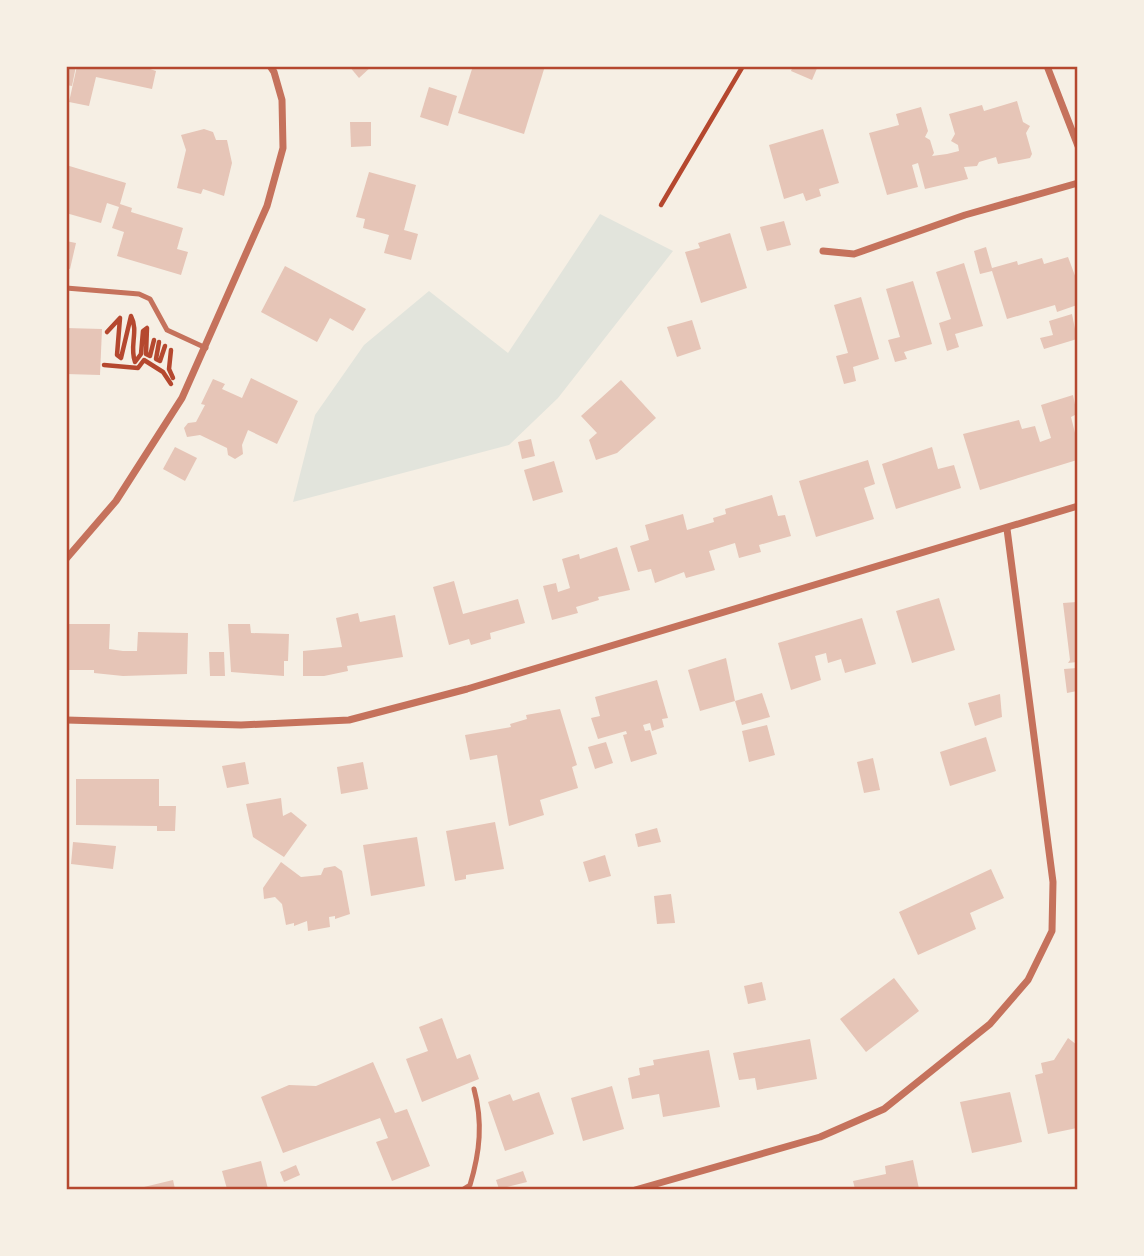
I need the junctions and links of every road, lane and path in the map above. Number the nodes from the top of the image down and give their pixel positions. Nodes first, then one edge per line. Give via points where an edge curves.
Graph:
1 (270, 66) edge
2 (743, 66) edge
3 (1047, 66) edge
4 (1077, 146) edge
5 (1077, 183) edge
6 (661, 205) dead end
7 (823, 251) dead end
8 (66, 288) edge
9 (107, 332) dead end
10 (206, 348) junction
11 (104, 365) dead end
12 (167, 379) dead end
13 (183, 398) junction
14 (1077, 506) edge
15 (1007, 529) junction
16 (66, 559) edge
17 (66, 720) edge
18 (474, 1089) dead end
19 (462, 1189) edge
20 (635, 1189) edge

1 - 10 street via 282,100 283,148 267,206
2 - 6 path
3 - 4 street
5 - 7 street via 853,254
8 - 10 lane via 139,294 150,299 167,330
9 - 13 path via 120,318 117,355 121,358 131,316 136,325 135,362 147,328 146,354 150,356 158,338 156,359 160,360 166,345 171,349 169,369
10 - 13 street
11 - 12 path via 138,368 144,360
13 - 16 street via 116,501
14 - 15 street
15 - 17 street via 467,690 349,720 241,725
15 - 20 street via 1053,882 1052,930 1042,956 990,1024 884,1109 820,1137
18 - 19 lane via 480,1110 479,1154 470,1185

